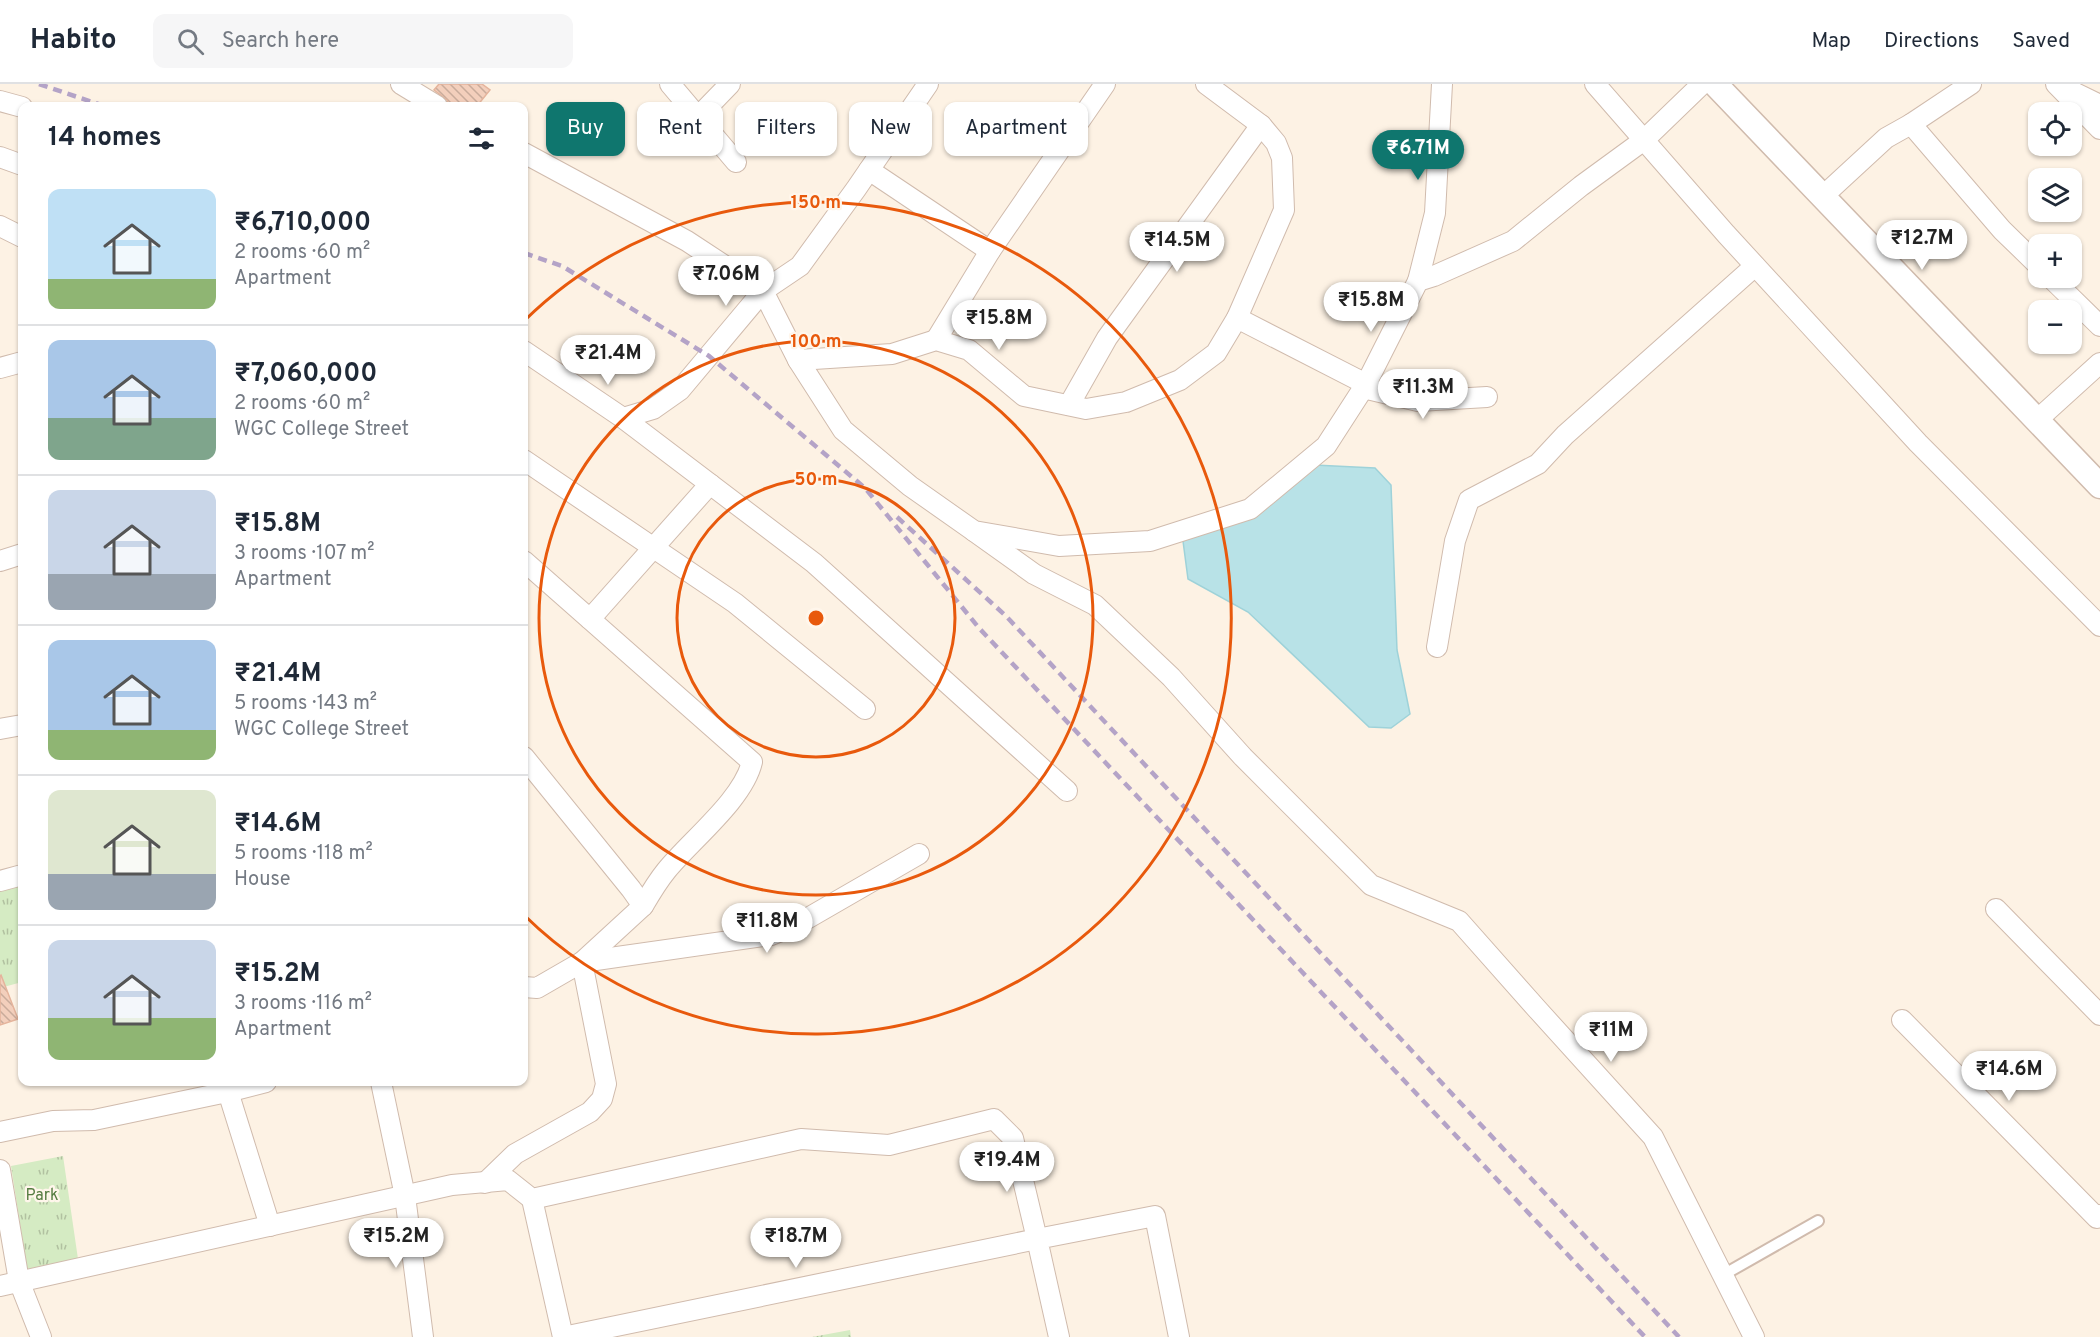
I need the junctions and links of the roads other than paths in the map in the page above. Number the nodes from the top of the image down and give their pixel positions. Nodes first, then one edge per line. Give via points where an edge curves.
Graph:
1 (401, 84) edge
2 (670, 84) edge
3 (730, 84) edge
4 (928, 84) edge
5 (1106, 84) edge
6 (1206, 84) edge
7 (1442, 84) edge
8 (1595, 84) edge
9 (1702, 84) edge
10 (1715, 84) edge
11 (1971, 84) edge
12 (2057, 84) edge
13 (0, 101) edge
14 (430, 102) edge
15 (685, 102) edge
16 (713, 102) edge
17 (2100, 105) edge
18 (18, 106) edge
19 (1911, 124) junction
20 (1261, 125) junction
21 (2100, 129) edge
22 (1644, 140) junction
23 (723, 147) edge
24 (528, 155) edge
25 (0, 157) edge
26 (736, 162) dead end
27 (18, 164) edge
28 (870, 170) junction
29 (1822, 196) junction
30 (0, 226) edge
31 (18, 235) edge
32 (990, 250) junction
33 (2028, 255) edge
34 (1755, 266) junction
35 (1418, 281) junction
36 (2061, 288) edge
37 (763, 291) junction
38 (1238, 318) junction
39 (2100, 326) edge
40 (936, 340) junction
41 (528, 354) edge
42 (798, 360) junction
43 (18, 363) edge
44 (2100, 363) edge
45 (0, 368) edge
46 (1364, 386) junction
47 (1487, 397) dead end
48 (1069, 405) junction
49 (623, 418) junction
50 (2037, 420) junction
51 (528, 463) edge
52 (710, 484) junction
53 (2100, 486) edge
54 (974, 531) junction
55 (655, 548) junction
56 (18, 555) edge
57 (0, 561) edge
58 (528, 564) edge
59 (591, 619) junction
60 (2100, 626) edge
61 (1437, 647) dead end
62 (864, 709) dead end
63 (18, 726) edge
64 (0, 729) edge
65 (528, 762) edge
66 (1067, 791) dead end
67 (920, 854) dead end
68 (18, 876) edge
69 (0, 881) edge
70 (643, 906) junction
71 (1996, 909) dead end
72 (582, 962) junction
73 (528, 987) edge
74 (2100, 1016) edge
75 (1902, 1020) dead end
76 (382, 1086) edge
77 (226, 1087) edge
78 (0, 1132) edge
79 (0, 1170) edge
80 (485, 1183) junction
81 (405, 1196) junction
82 (532, 1199) junction
83 (2100, 1215) edge
84 (1818, 1221) dead end
85 (270, 1226) junction
86 (1037, 1239) junction
87 (1723, 1275) junction
88 (20, 1281) junction
89 (0, 1286) edge
90 (41, 1337) edge
91 (423, 1337) edge
92 (563, 1337) edge
93 (1059, 1337) edge
94 (1179, 1337) edge
95 (1754, 1337) edge

1 - 14 street
2 - 15 street
3 - 16 street
4 - 28 street
5 - 32 street
6 - 20 street
7 - 35 street via 1435,213
8 - 22 street
9 - 22 street
10 - 29 street
11 - 19 street
12 - 17 street
12 - 21 street
13 - 18 street
19 - 29 street via 1886,138
19 - 33 street
20 - 38 street via 1282,158 1284,210
20 - 48 street via 1107,338
22 - 34 street
22 - 35 street via 1514,241
23 - 26 street
24 - 37 street via 687,241
25 - 27 street
28 - 32 street
28 - 37 street via 800,266
29 - 50 street
30 - 31 street
32 - 40 street
34 - 60 street via 1918,443
34 - 61 street via 1565,435 1538,464 1469,500 1455,541
35 - 46 street
36 - 39 street
37 - 42 street
37 - 49 street via 680,390 652,409
38 - 46 street
38 - 48 street via 1216,353 1180,380 1126,402 1086,409
40 - 42 street via 892,354
40 - 48 street via 969,350 1024,396
41 - 49 street
42 - 54 street via 843,430 910,486
43 - 45 street
44 - 50 street
46 - 47 street via 1418,401
46 - 54 street via 1326,446 1250,509 1150,541 1059,546
49 - 52 street
50 - 53 street
51 - 55 street
52 - 55 street
52 - 66 street via 814,563
54 - 87 street via 1034,574 1095,605 1171,677 1243,757 1371,885 1459,921 1653,1137
55 - 59 street
55 - 62 street via 735,603
56 - 57 street
58 - 59 street
59 - 70 street via 752,762 731,800 666,871
63 - 64 street
65 - 70 street
67 - 72 street via 796,925 771,935
68 - 69 street
70 - 72 street
71 - 74 street
72 - 73 street via 537,988
72 - 80 street via 606,1084 602,1099 590,1112 515,1154
75 - 83 street via 2097,1218
76 - 81 street
77 - 78 street via 94,1119 52,1121
77 - 85 street
79 - 88 street
80 - 81 street via 452,1185
80 - 82 street via 508,1180
81 - 85 street
81 - 91 street
82 - 86 street via 801,1139 889,1145 994,1119 1013,1138
82 - 92 street
84 - 87 lane
85 - 88 street
86 - 92 street
86 - 93 street
86 - 94 street via 1155,1216
87 - 95 street
88 - 89 street
88 - 90 street

